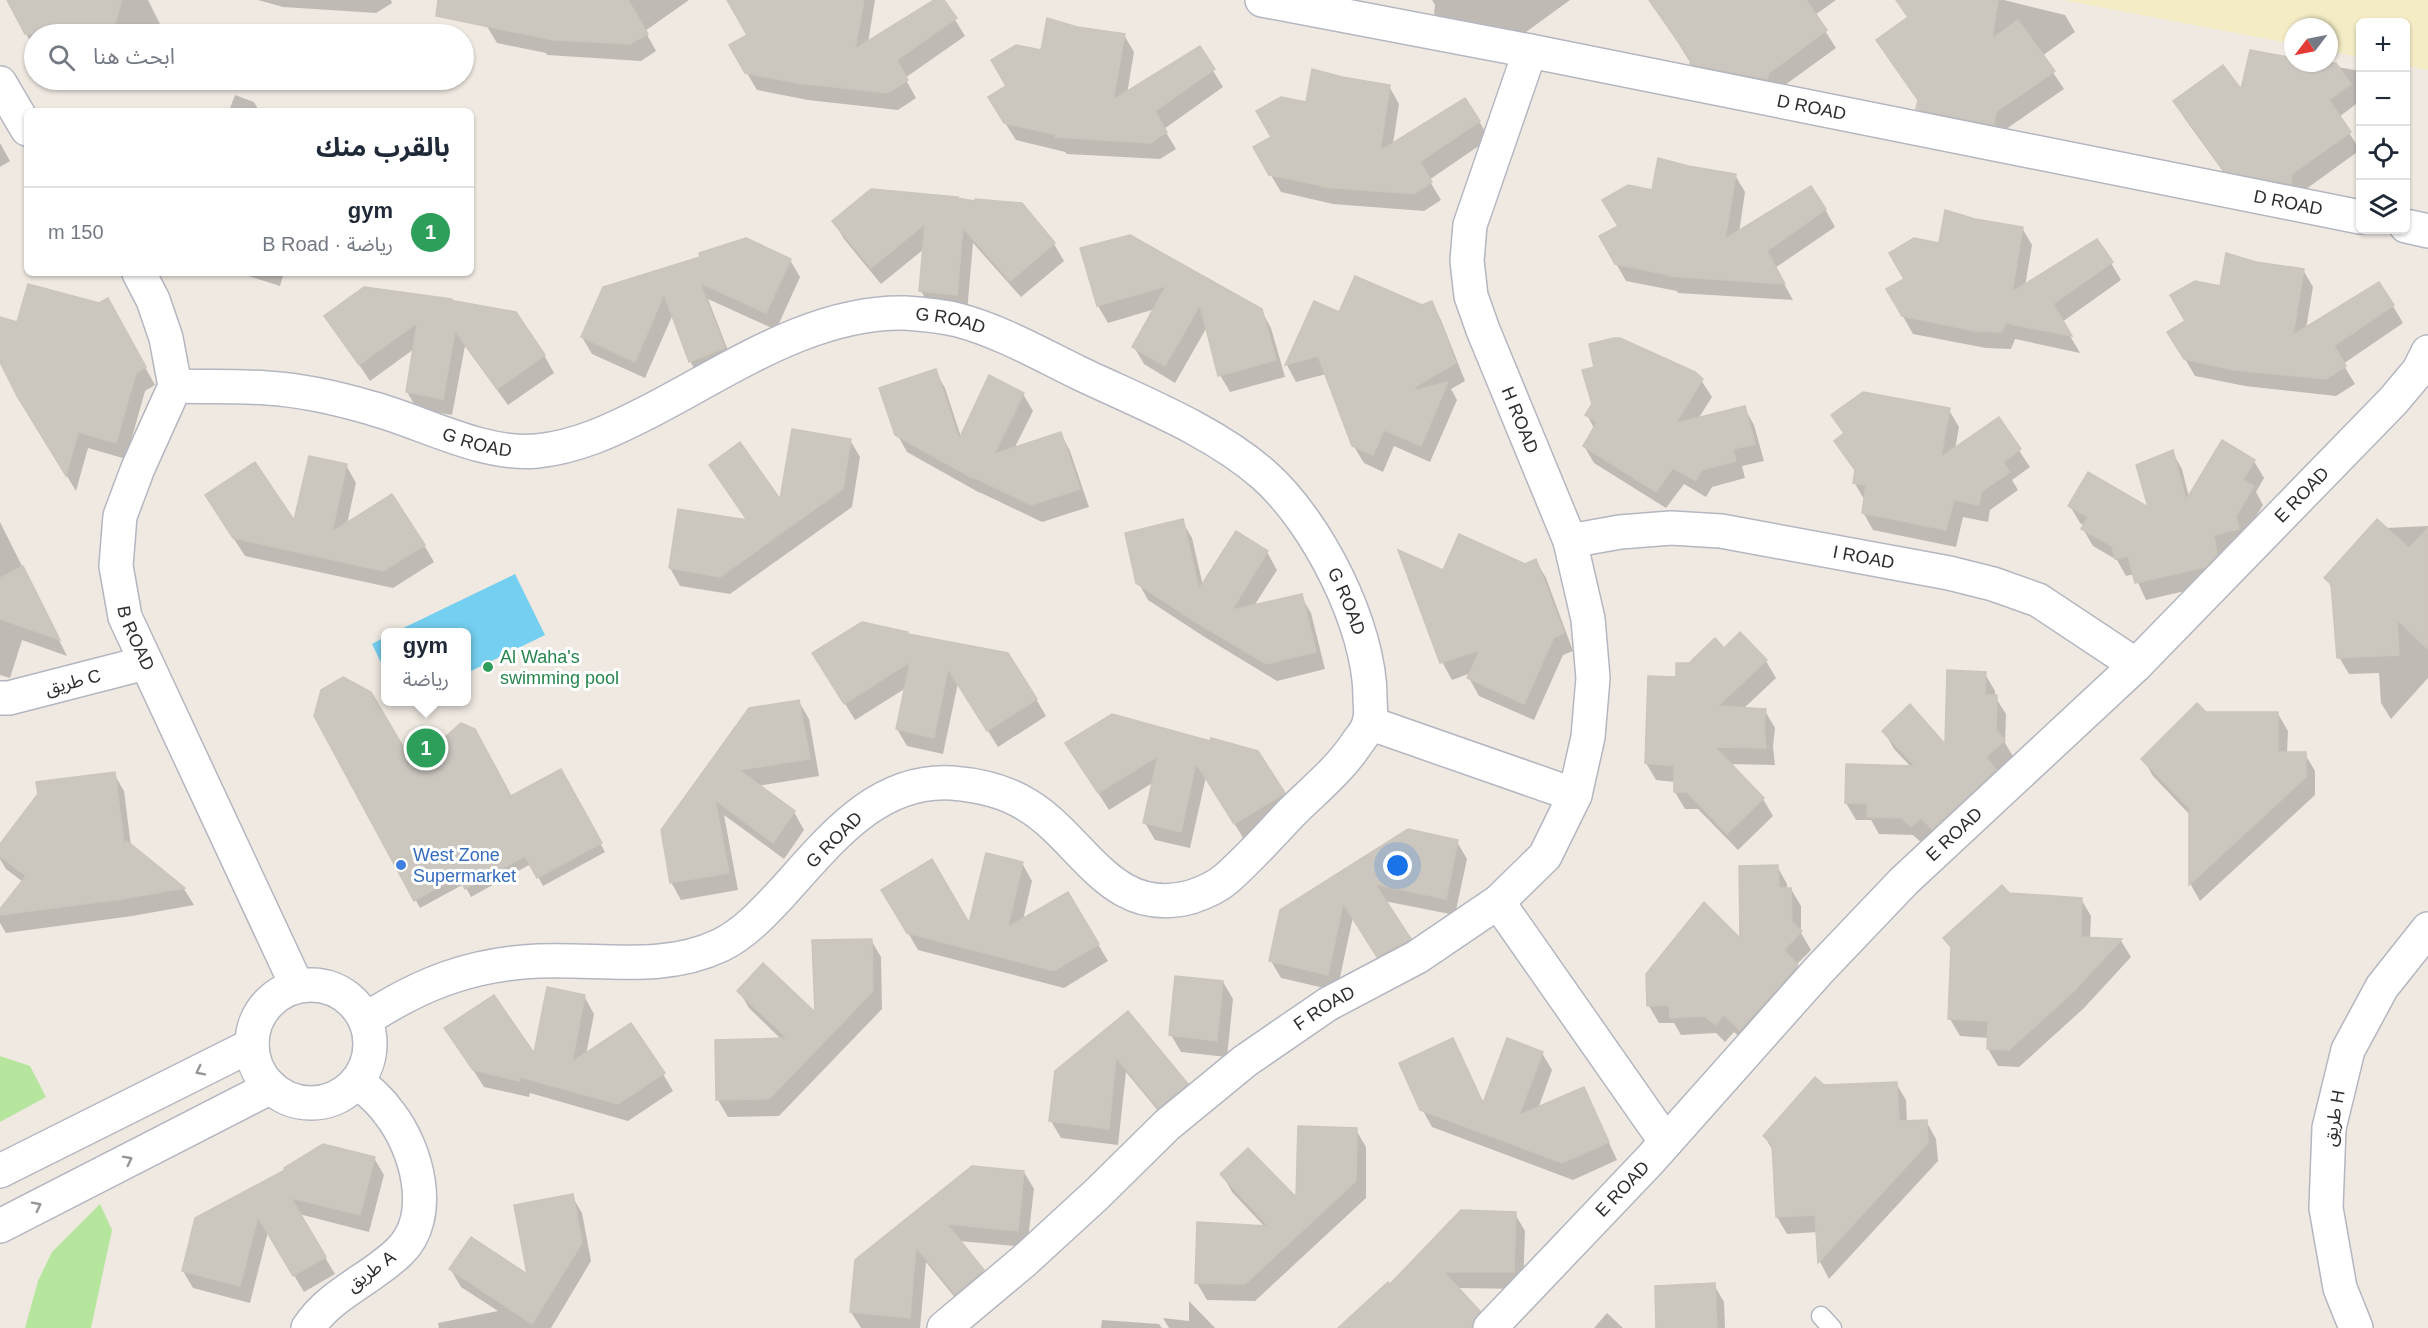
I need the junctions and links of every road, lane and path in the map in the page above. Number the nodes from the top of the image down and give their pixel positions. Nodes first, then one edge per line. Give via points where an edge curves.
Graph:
1 (1262, 0) edge
2 (1530, 51) junction
3 (0, 83) edge
4 (24, 124) edge
5 (2356, 217) edge
6 (2410, 227) edge
7 (2428, 231) edge
8 (141, 276) edge
9 (2428, 352) edge
10 (174, 386) junction
11 (1570, 541) junction
12 (146, 663) junction
13 (2136, 665) junction
14 (0, 698) edge
15 (1369, 723) junction
16 (1575, 795) junction
17 (1498, 902) junction
18 (2428, 930) edge
19 (297, 986) junction
20 (365, 1020) junction
21 (252, 1045) junction
22 (357, 1081) junction
23 (271, 1087) junction
24 (1666, 1142) junction
25 (0, 1171) edge
26 (0, 1226) edge
27 (308, 1328) edge
28 (944, 1328) edge
29 (1490, 1328) edge
30 (2356, 1328) edge

1 - 2 street, D ROAD
2 - 5 street, D ROAD
2 - 11 street, H ROAD via 1480,191 1470,225 1467,261 1471,296 1483,330
3 - 4 street
6 - 7 street
8 - 10 street via 166,338
9 - 13 street, E ROAD via 2419,370 2393,401
10 - 12 street, B ROAD via 120,516 116,566 124,617
10 - 15 street, G ROAD via 271,388 324,396 501,450 536,451 599,437 752,356 854,317 906,313 957,320 1006,338 1205,435 1265,476 1308,525 1342,587 1360,630 1370,676
11 - 13 street, I ROAD via 1671,528 1721,531 1949,573 2038,600
11 - 16 street, H ROAD via 1588,619 1593,678 1588,737
12 - 14 street, طريق C
12 - 19 street, B ROAD
13 - 24 street, E ROAD via 1904,881
15 - 16 street
15 - 20 street, G ROAD via 1346,759 1221,884 1189,898 1154,900 1121,890 1028,805 987,788 942,782 899,791 859,812 754,922 727,942 696,955 652,962 543,961 481,968 433,982
16 - 17 street, H ROAD via 1545,856
17 - 24 street
17 - 28 street, F ROAD via 1417,957 1328,1004 1245,1061 1167,1125 1024,1261
18 - 30 street, طريق H via 2382,987 2348,1050 2329,1128 2326,1208 2340,1288
19 - 20 street via 329,988 344,995
19 - 21 street via 283,992 260,1014
20 - 22 street via 369,1052
21 - 23 street via 254,1061
21 -> 25 street
22 - 23 street via 331,1100 315,1103 299,1102
22 - 27 street, طريق A via 391,1114 404,1135 418,1180 420,1204 414,1229 400,1251 342,1292
26 -> 23 street
24 - 29 street, E ROAD

